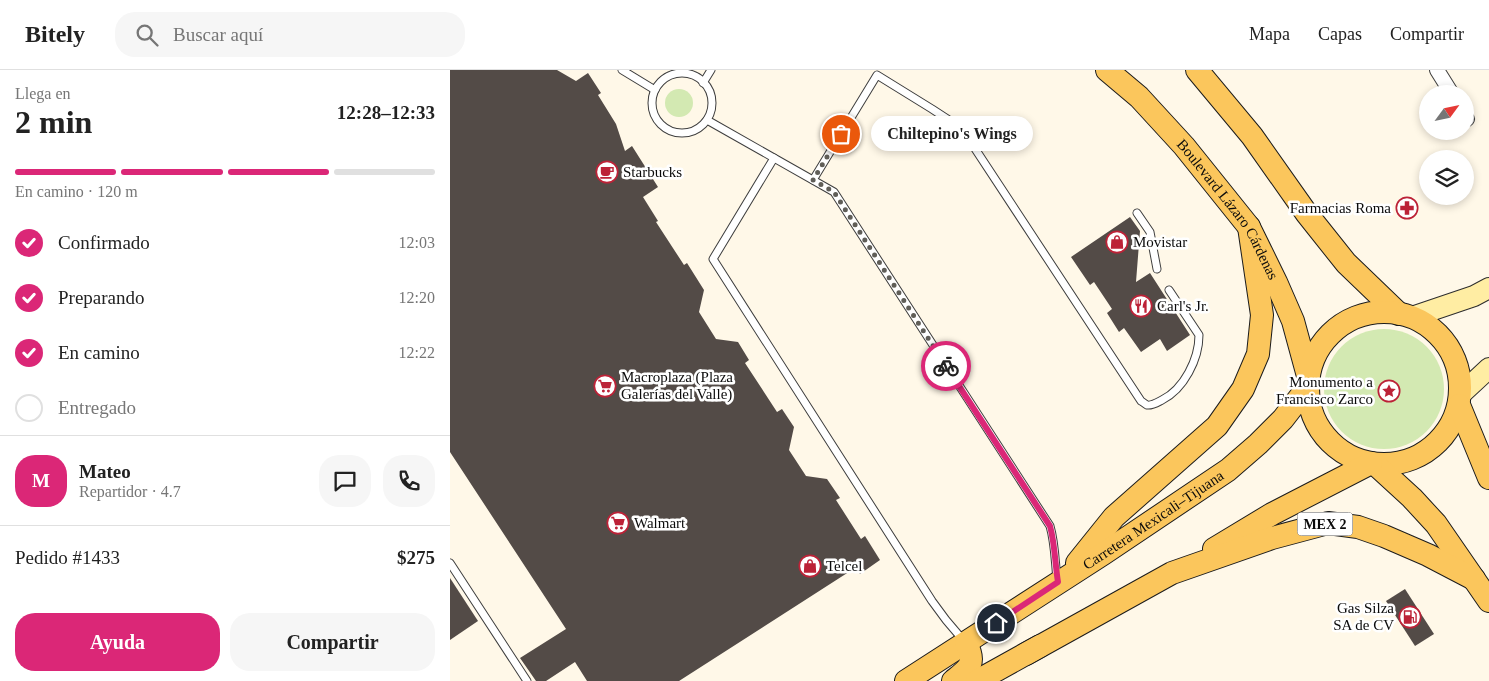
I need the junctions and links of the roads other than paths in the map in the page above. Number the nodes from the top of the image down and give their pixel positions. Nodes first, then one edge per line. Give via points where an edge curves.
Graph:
1 (622, 70) edge
2 (711, 70) edge
3 (1107, 70) edge
4 (1197, 70) edge
5 (1437, 70) edge
6 (682, 72) edge
7 (703, 83) junction
8 (1446, 85) edge
9 (654, 90) junction
10 (707, 120) junction
11 (774, 158) junction
12 (813, 180) junction
13 (1137, 213) dead end
14 (1248, 227) junction
15 (1157, 269) dead end
16 (1489, 288) edge
17 (1170, 290) dead end
18 (1406, 315) junction
19 (1489, 368) edge
20 (1307, 382) junction
21 (1459, 400) junction
22 (1373, 464) junction
23 (1489, 478) edge
24 (450, 563) edge
25 (1172, 573) junction
26 (1474, 579) junction
27 (1062, 580) junction
28 (1489, 601) edge
29 (966, 643) junction
30 (527, 681) edge
31 (906, 681) edge
32 (953, 681) edge
33 (978, 681) edge

1 - 9 lane
2 - 7 lane
3 - 14 main road, Boulevard Lázaro Cárdenas via 1139,97 1184,146
4 - 18 main road via 1252,136 1346,263
5 - 8 street
6 - 7 lane
6 - 9 lane via 666,78
7 - 10 lane via 712,101
9 - 10 lane via 652,110 663,127 681,134 696,130
10 - 11 lane
11 - 12 lane
11 - 29 lane via 713,259 908,564 946,620
12 - 17 lane via 877,75 955,124 970,141 1141,401 1148,405 1166,398 1179,386 1188,373 1199,339
12 - 27 lane via 834,192 1050,526
13 - 15 lane via 1150,232
14 - 20 main road, Boulevard Lázaro Cárdenas via 1293,321
14 - 27 main road via 1262,315 1258,354 1243,389 1217,426 1114,517
16 - 18 main road via 1474,296
18 - 20 main road via 1372,313 1347,322 1332,332 1321,346
18 - 21 main road via 1429,327 1454,357 1459,376
19 - 21 main road
20 - 22 main road via 1311,410 1320,429 1333,445 1351,457
20 - 27 main road, Carretera Mexicali–Tijuana via 1283,419 1228,470
21 - 22 main road via 1451,425 1439,442 1403,462
21 - 23 main road
22 - 25 main road via 1272,514
22 - 26 main road via 1436,524
24 - 30 lane
25 - 26 main road, MEX 2 via 1272,538 1328,523 1358,527 1384,536
25 - 33 main road, MEX 2
26 - 28 main road, MEX 2
27 - 29 main road, Carretera Mexicali–Tijuana
29 - 31 main road, Carretera Mexicali–Tijuana
29 - 32 main road via 972,660

